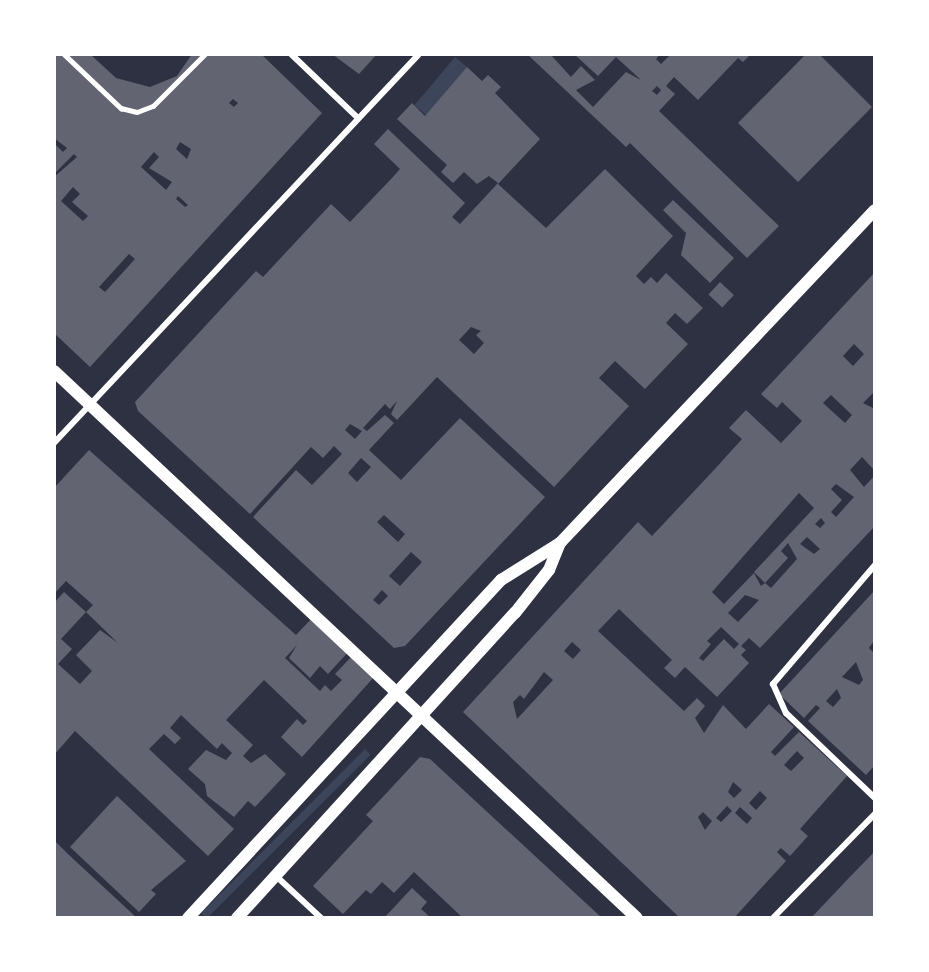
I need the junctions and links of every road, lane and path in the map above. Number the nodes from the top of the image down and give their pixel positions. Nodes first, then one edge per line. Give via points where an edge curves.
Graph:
1 (64, 54) edge
2 (206, 54) edge
3 (291, 54) edge
4 (419, 54) edge
5 (357, 117) junction
6 (875, 210) edge
7 (54, 371) edge
8 (90, 405) junction
9 (54, 443) edge
10 (560, 543) junction
11 (875, 565) edge
12 (397, 694) junction
13 (423, 718) junction
14 (875, 798) edge
15 (875, 814) edge
16 (276, 876) junction
17 (188, 918) edge
18 (237, 918) edge
19 (321, 918) edge
20 (637, 918) edge
21 (773, 918) edge

1 - 2 lane via 121,108 137,112 153,106
3 - 5 street
4 - 5 street
5 - 8 street
6 - 10 main road
7 - 8 main road
8 - 9 street
8 - 12 main road
10 - 12 main road via 501,580
10 - 13 main road via 536,588
11 - 14 street via 772,684 786,713
12 - 13 main road
12 - 17 main road
13 - 16 main road
13 - 20 main road
15 - 21 street
16 - 18 main road
16 - 19 street

